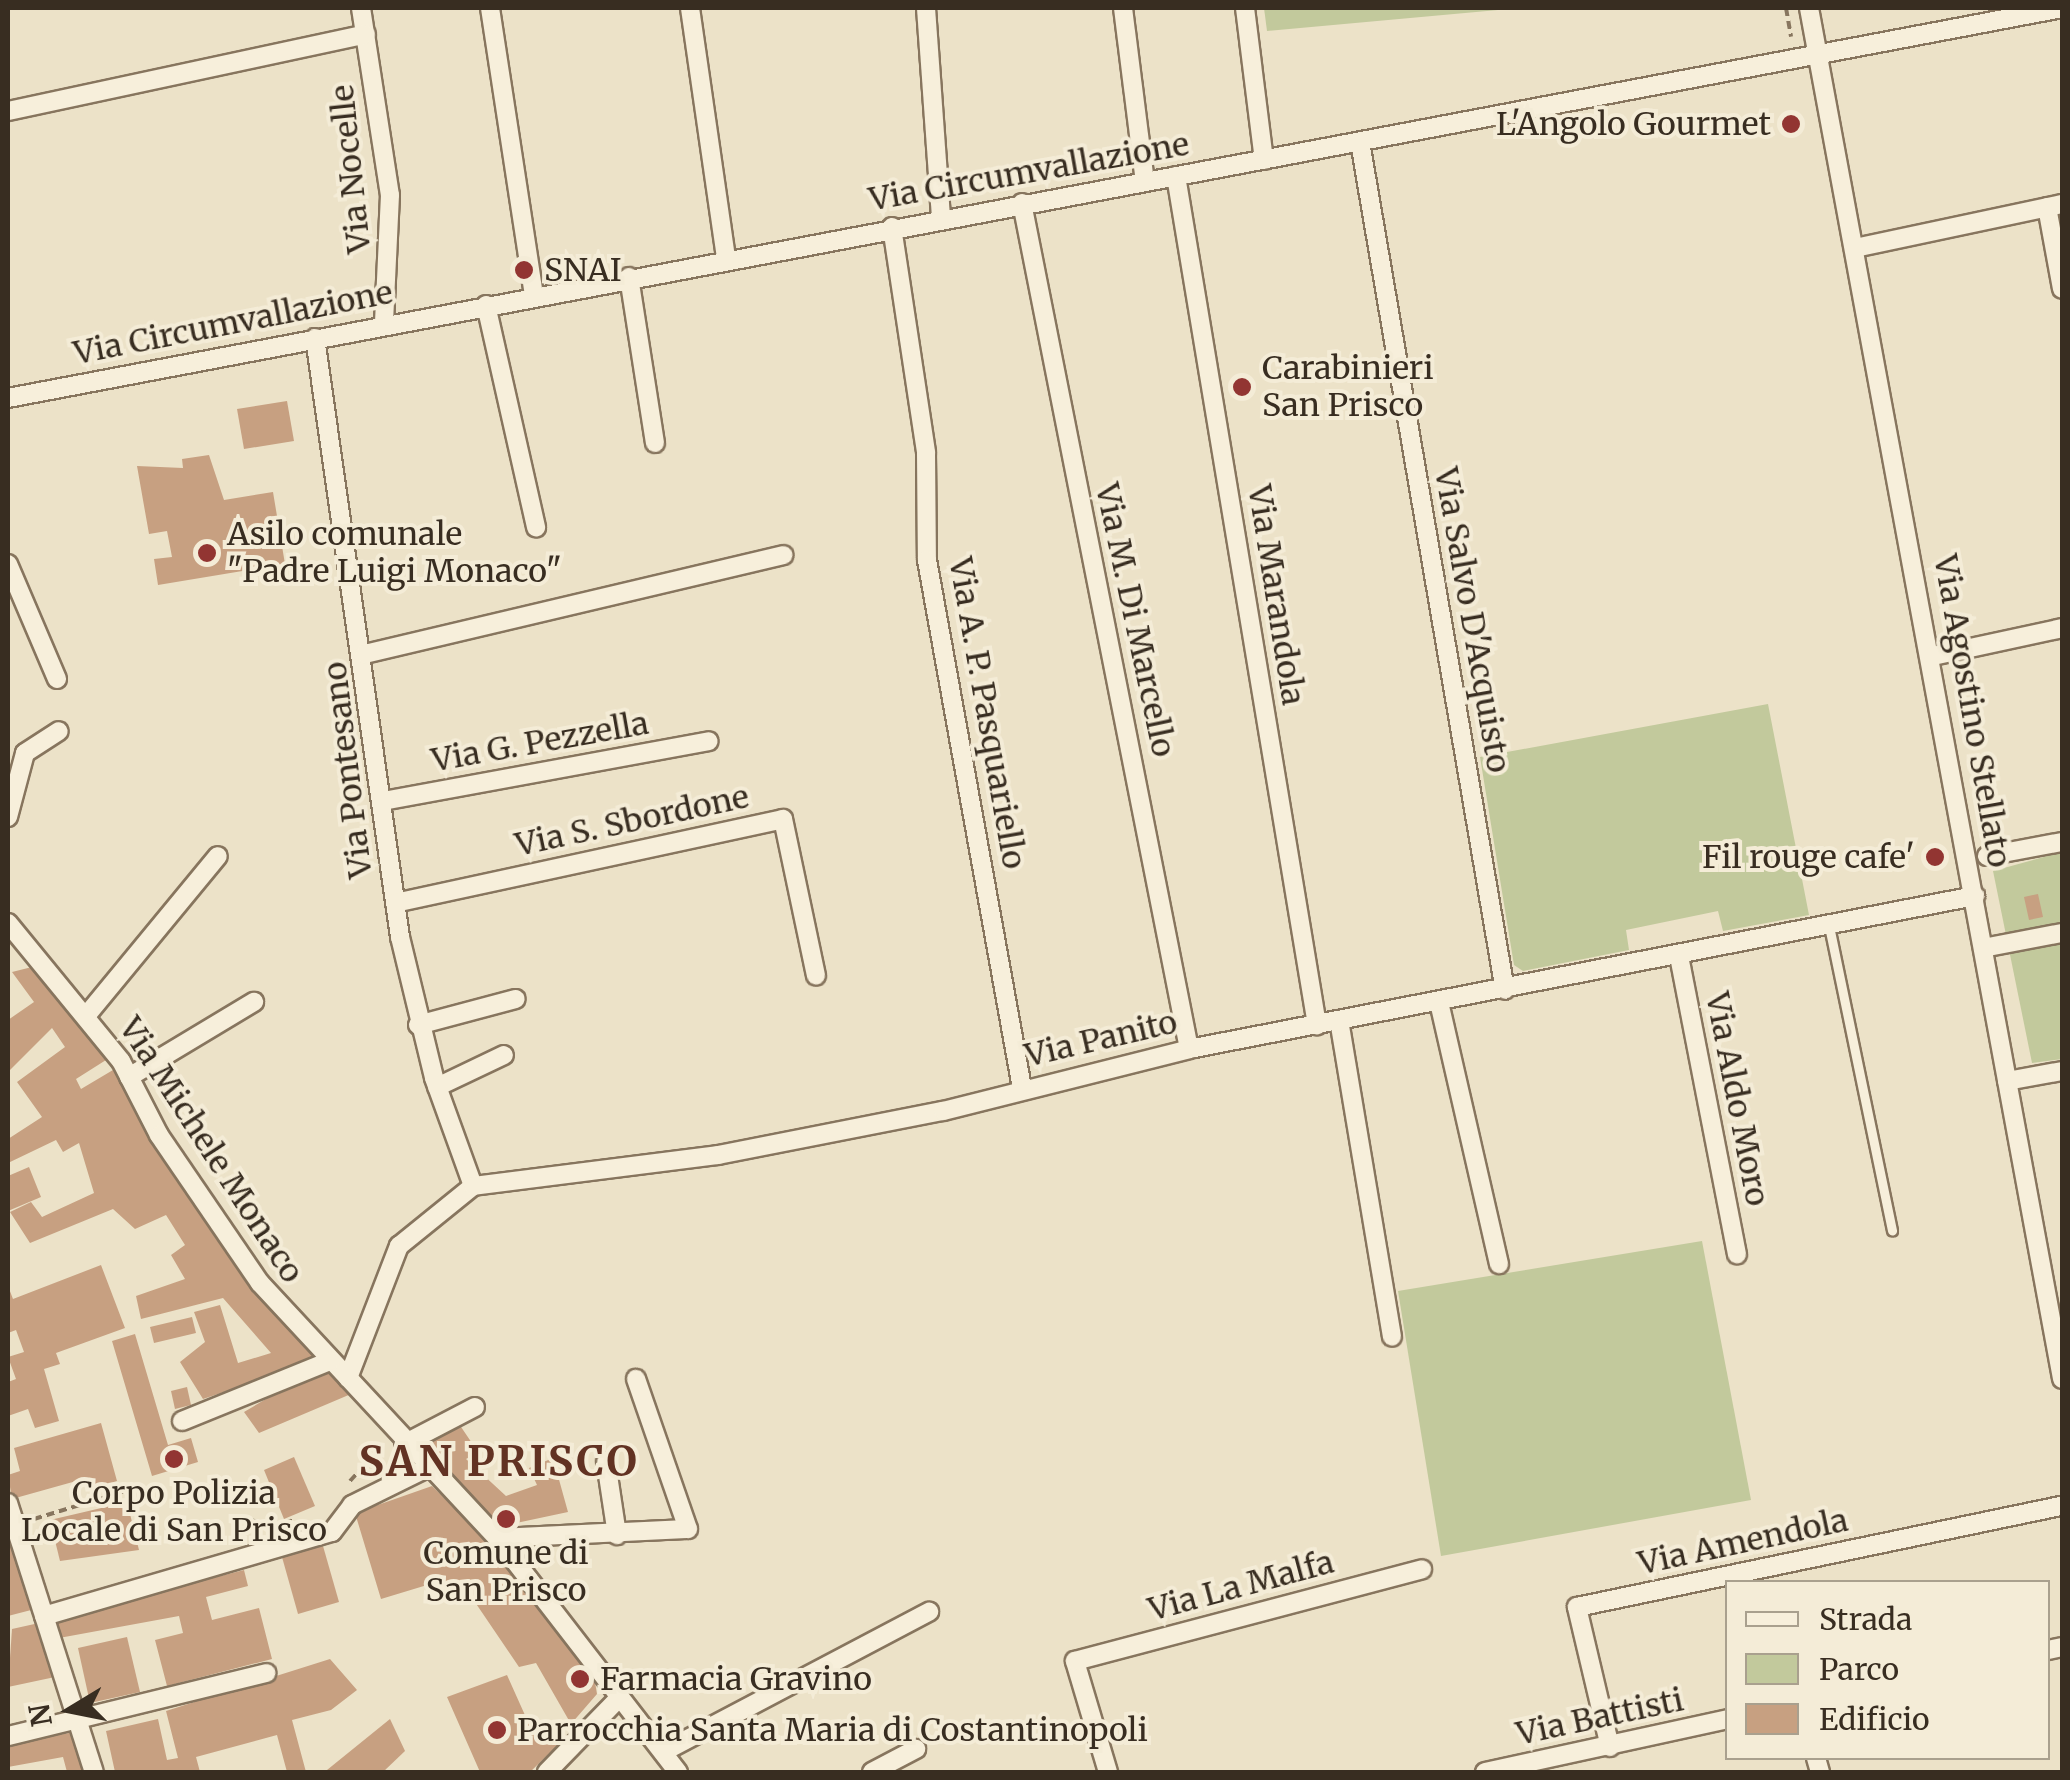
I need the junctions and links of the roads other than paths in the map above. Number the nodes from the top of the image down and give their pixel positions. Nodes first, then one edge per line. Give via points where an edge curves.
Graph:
1 (361, 8) edge
2 (490, 8) edge
3 (690, 8) edge
4 (926, 8) edge
5 (1122, 8) edge
6 (1245, 8) edge
7 (1809, 8) edge
8 (2062, 8) edge
9 (1988, 15) edge
10 (366, 34) junction
11 (1817, 55) junction
12 (8, 111) edge
13 (1360, 142) junction
14 (1264, 160) junction
15 (1176, 176) junction
16 (1144, 181) junction
17 (1022, 204) junction
18 (2055, 206) edge
19 (941, 218) junction
20 (892, 228) junction
21 (1854, 248) junction
22 (726, 258) junction
23 (629, 277) junction
24 (2062, 289) edge
25 (534, 295) junction
26 (486, 305) junction
27 (384, 324) junction
28 (316, 338) junction
29 (8, 398) edge
30 (656, 442) dead end
31 (536, 527) dead end
32 (784, 554) dead end
33 (8, 564) edge
34 (2062, 628) edge
35 (364, 654) junction
36 (1933, 656) junction
37 (57, 679) dead end
38 (60, 731) dead end
39 (709, 741) dead end
40 (382, 801) junction
41 (8, 817) edge
42 (2062, 842) edge
43 (218, 856) dead end
44 (1987, 856) dead end
45 (1974, 896) junction
46 (395, 902) junction
47 (8, 923) edge
48 (1829, 926) junction
49 (2062, 933) edge
50 (1983, 948) junction
51 (1679, 956) junction
52 (816, 976) dead end
53 (1505, 990) junction
54 (516, 999) dead end
55 (254, 1002) dead end
56 (1439, 1002) junction
57 (86, 1016) junction
58 (1339, 1020) junction
59 (1317, 1024) junction
60 (418, 1025) junction
61 (1189, 1049) junction
62 (504, 1055) dead end
63 (2062, 1071) edge
64 (129, 1077) junction
65 (2007, 1080) junction
66 (437, 1086) junction
67 (1022, 1088) junction
68 (473, 1186) junction
69 (1892, 1231) dead end
70 (1736, 1254) dead end
71 (1499, 1264) dead end
72 (1392, 1337) dead end
73 (330, 1361) junction
74 (348, 1378) junction
75 (636, 1378) dead end
76 (2062, 1379) edge
77 (475, 1407) dead end
78 (182, 1421) dead end
79 (404, 1444) junction
80 (606, 1462) dead end
81 (425, 1469) junction
82 (8, 1503) edge
83 (2062, 1506) edge
84 (617, 1534) junction
85 (497, 1538) junction
86 (1422, 1568) dead end
87 (929, 1612) dead end
88 (44, 1616) junction
89 (266, 1673) dead end
90 (620, 1698) junction
91 (80, 1720) junction
92 (1725, 1720) edge
93 (8, 1736) edge
94 (1610, 1747) junction
95 (916, 1749) dead end
96 (663, 1752) junction
97 (94, 1772) edge
98 (547, 1772) edge
99 (678, 1772) edge
100 (872, 1772) edge
101 (1108, 1772) edge
102 (1485, 1772) edge

1 - 10 street, Via Nocelle
2 - 25 street
3 - 22 street
4 - 19 street
5 - 16 street
6 - 14 street
7 - 11 street, Via Agostino Stellato
8 - 9 street, Via Circumvallazione
9 - 11 street, Via Circumvallazione
10 - 12 street
10 - 27 street, Via Nocelle via 390,195
11 - 13 street, Via Circumvallazione
11 - 21 street, Via Agostino Stellato
13 - 14 street, Via Circumvallazione
13 - 53 street, Via Salvo D'Acquisto
14 - 15 street, Via Circumvallazione
15 - 16 street, Via Circumvallazione
15 - 59 street, Via Marandola
16 - 17 street, Via Circumvallazione
17 - 19 street, Via Circumvallazione
17 - 61 street, Via M. Di Marcello
18 - 21 street
18 - 24 street
19 - 20 street, Via Circumvallazione
20 - 22 street, Via Circumvallazione
20 - 67 street, Via A. P. Pasquariello via 926,453 927,560
21 - 36 street, Via Agostino Stellato
22 - 23 street, Via Circumvallazione
23 - 25 street, Via Circumvallazione
23 - 30 street
25 - 26 street, Via Circumvallazione
26 - 27 street, Via Circumvallazione
26 - 31 street
27 - 28 street, Via Circumvallazione
28 - 29 street, Via Circumvallazione
28 - 35 street, Via Pontesano
32 - 35 street
33 - 37 street
34 - 36 street
35 - 40 street, Via Pontesano
36 - 45 street, Via Agostino Stellato
38 - 41 street via 25,753
39 - 40 street, Via G. Pezzella
40 - 46 street, Via Pontesano
42 - 44 street
43 - 57 street
45 - 48 street, Via Panito
45 - 50 street, Via Agostino Stellato
46 - 52 street, Via S. Sbordone via 784,819
46 - 60 street, Via Pontesano
47 - 57 street, Via Michele Monaco
48 - 51 street, Via Panito
48 - 69 lane
49 - 50 street
50 - 65 street, Via Agostino Stellato
51 - 53 street, Via Panito
51 - 70 street, Via Aldo Moro
53 - 56 street, Via Panito
54 - 60 street
55 - 64 street
56 - 58 street, Via Panito
56 - 71 street
57 - 64 street, Via Michele Monaco
58 - 59 street, Via Panito
58 - 72 street
59 - 61 street, Via Panito
60 - 66 street, Via Pontesano
61 - 67 street, Via Panito
62 - 66 street
63 - 65 street
64 - 73 street, Via Michele Monaco via 260,1283
65 - 76 street, Via Agostino Stellato
66 - 68 street, Via Pontesano
67 - 68 street, Via Panito via 718,1154
68 - 74 street via 400,1246
73 - 74 street, Via Michele Monaco
73 - 78 street
74 - 79 street, Via Michele Monaco
75 - 84 street via 688,1529
77 - 79 street
79 - 81 street, Via Michele Monaco
80 - 84 street
81 - 85 street, Via Michele Monaco
81 - 88 street via 352,1505 332,1532
82 - 88 street
83 - 94 street, Via Amendola via 1577,1607
84 - 85 street
85 - 90 street, Via Michele Monaco
86 - 101 street, Via La Malfa via 1076,1660
87 - 96 street
88 - 91 street
89 - 91 street
90 - 96 street, Via Michele Monaco
90 - 98 street
91 - 93 street
91 - 97 street
92 - 94 street, Via Battisti
94 - 102 street, Via Battisti
95 - 100 street
96 - 99 street, Via Michele Monaco

